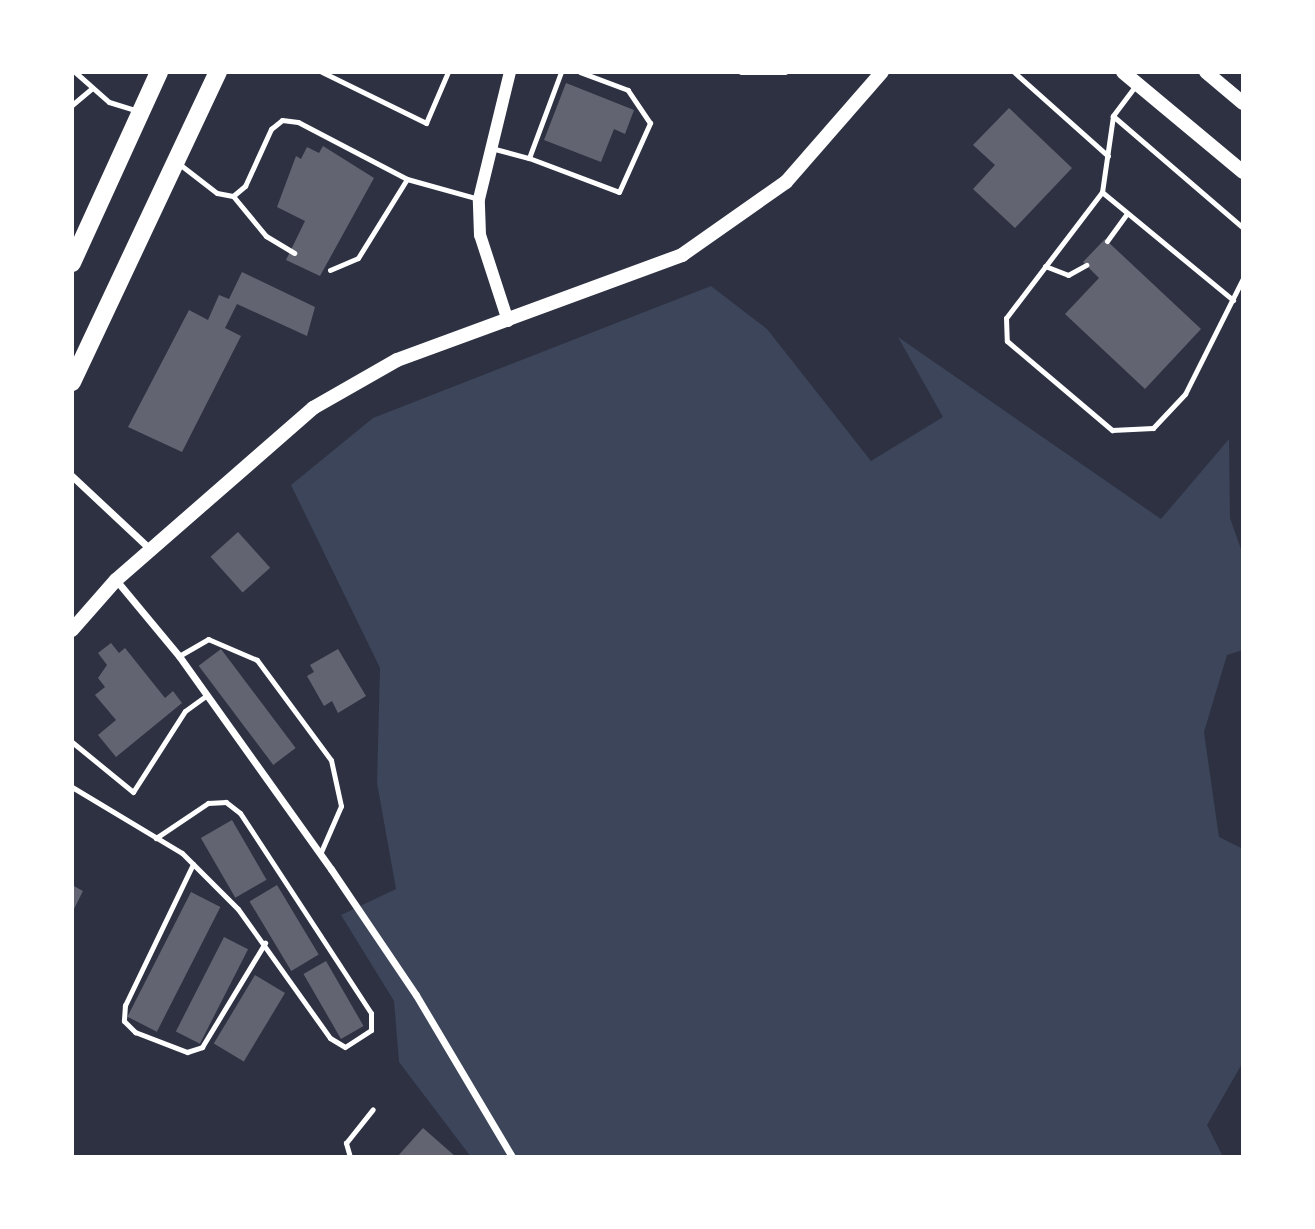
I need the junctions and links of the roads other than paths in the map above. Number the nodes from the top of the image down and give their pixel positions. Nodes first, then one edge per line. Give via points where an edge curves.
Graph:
1 (75, 72) edge
2 (159, 72) edge
3 (218, 72) edge
4 (322, 72) edge
5 (448, 72) edge
6 (561, 72) edge
7 (580, 72) edge
8 (741, 72) edge
9 (785, 72) edge
10 (882, 72) edge
11 (1014, 72) edge
12 (1123, 72) edge
13 (1206, 72) edge
14 (506, 74) edge
15 (1137, 83) junction
16 (92, 88) junction
17 (1243, 103) edge
18 (72, 104) edge
19 (141, 112) junction
20 (1114, 116) junction
21 (495, 149) junction
22 (1108, 156) junction
23 (529, 159) junction
24 (174, 161) junction
25 (1243, 172) edge
26 (407, 179) junction
27 (1102, 192) junction
28 (233, 195) junction
29 (479, 199) junction
30 (1127, 213) junction
31 (1243, 228) edge
32 (1107, 241) dead end
33 (294, 253) dead end
34 (72, 263) edge
35 (1086, 265) dead end
36 (1045, 266) junction
37 (330, 270) dead end
38 (1243, 278) edge
39 (1233, 300) junction
40 (508, 321) junction
41 (72, 382) edge
42 (72, 476) edge
43 (150, 549) junction
44 (116, 580) junction
45 (72, 630) edge
46 (178, 656) junction
47 (206, 696) junction
48 (72, 742) edge
49 (72, 787) edge
50 (156, 838) junction
51 (320, 854) junction
52 (193, 864) junction
53 (265, 943) junction
54 (373, 1109) dead end
55 (350, 1157) edge
56 (512, 1157) edge

1 - 16 lane
2 - 19 highway
3 - 24 highway
4 - 5 lane via 426,123
6 - 23 lane
7 - 23 lane via 628,90 650,123 619,192
8 - 9 lane
10 - 40 main road via 786,182 730,227 682,255
11 - 22 lane
12 - 15 main road
13 - 17 main road
14 - 21 street
15 - 20 lane
15 - 25 main road
16 - 18 lane
16 - 19 lane via 108,102
19 - 34 highway
20 - 22 lane
20 - 31 lane
21 - 23 lane
21 - 29 street
22 - 27 lane
24 - 28 lane via 218,193
24 - 41 highway
26 - 28 lane via 282,120 271,130 245,186
26 - 29 lane
26 - 37 lane via 358,258
27 - 30 lane
27 - 36 lane
28 - 33 lane via 266,236
29 - 40 street via 480,235
30 - 32 lane
30 - 39 lane
35 - 36 lane via 1068,275
36 - 39 lane via 1006,318 1007,341 1112,430 1136,432 1166,420
38 - 39 lane
40 - 43 main road via 397,360 313,408
42 - 43 street
43 - 44 main road
44 - 45 main road
44 - 46 street
46 - 47 street
46 - 51 lane via 208,639 257,660 331,760 341,806
47 - 48 lane via 185,711 133,792
47 - 51 street
49 - 50 lane
50 - 52 lane
50 - 53 lane via 208,803 226,802 240,813 371,1013 371,1030 345,1046 330,1038
51 - 56 street via 416,995
52 - 53 lane
52 - 53 lane via 125,1005 124,1021 135,1032 187,1052 202,1047
54 - 55 lane via 346,1143

